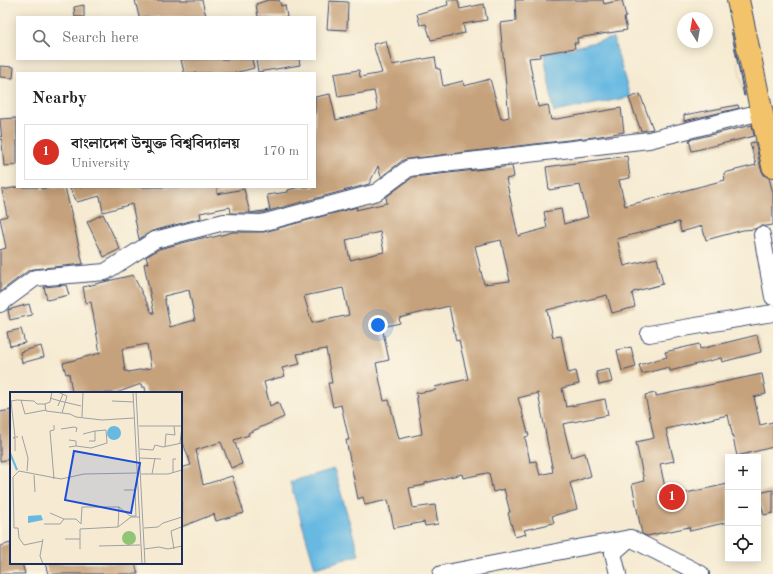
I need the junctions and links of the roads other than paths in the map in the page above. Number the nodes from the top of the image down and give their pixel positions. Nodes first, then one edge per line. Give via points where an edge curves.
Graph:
1 (738, 0) edge
2 (761, 112) junction
3 (773, 166) edge
4 (762, 235) dead end
5 (773, 297) edge
6 (0, 304) edge
7 (773, 314) edge
8 (649, 334) dead end
9 (630, 538) junction
10 (441, 574) edge
11 (618, 574) edge
12 (701, 574) edge

1 - 2 highway
2 - 3 highway
2 - 6 street via 648,140 409,168 377,192 262,223 224,222 155,240 105,272 35,278
4 - 5 street
7 - 8 street
9 - 10 street
9 - 11 street via 613,553
9 - 12 street

